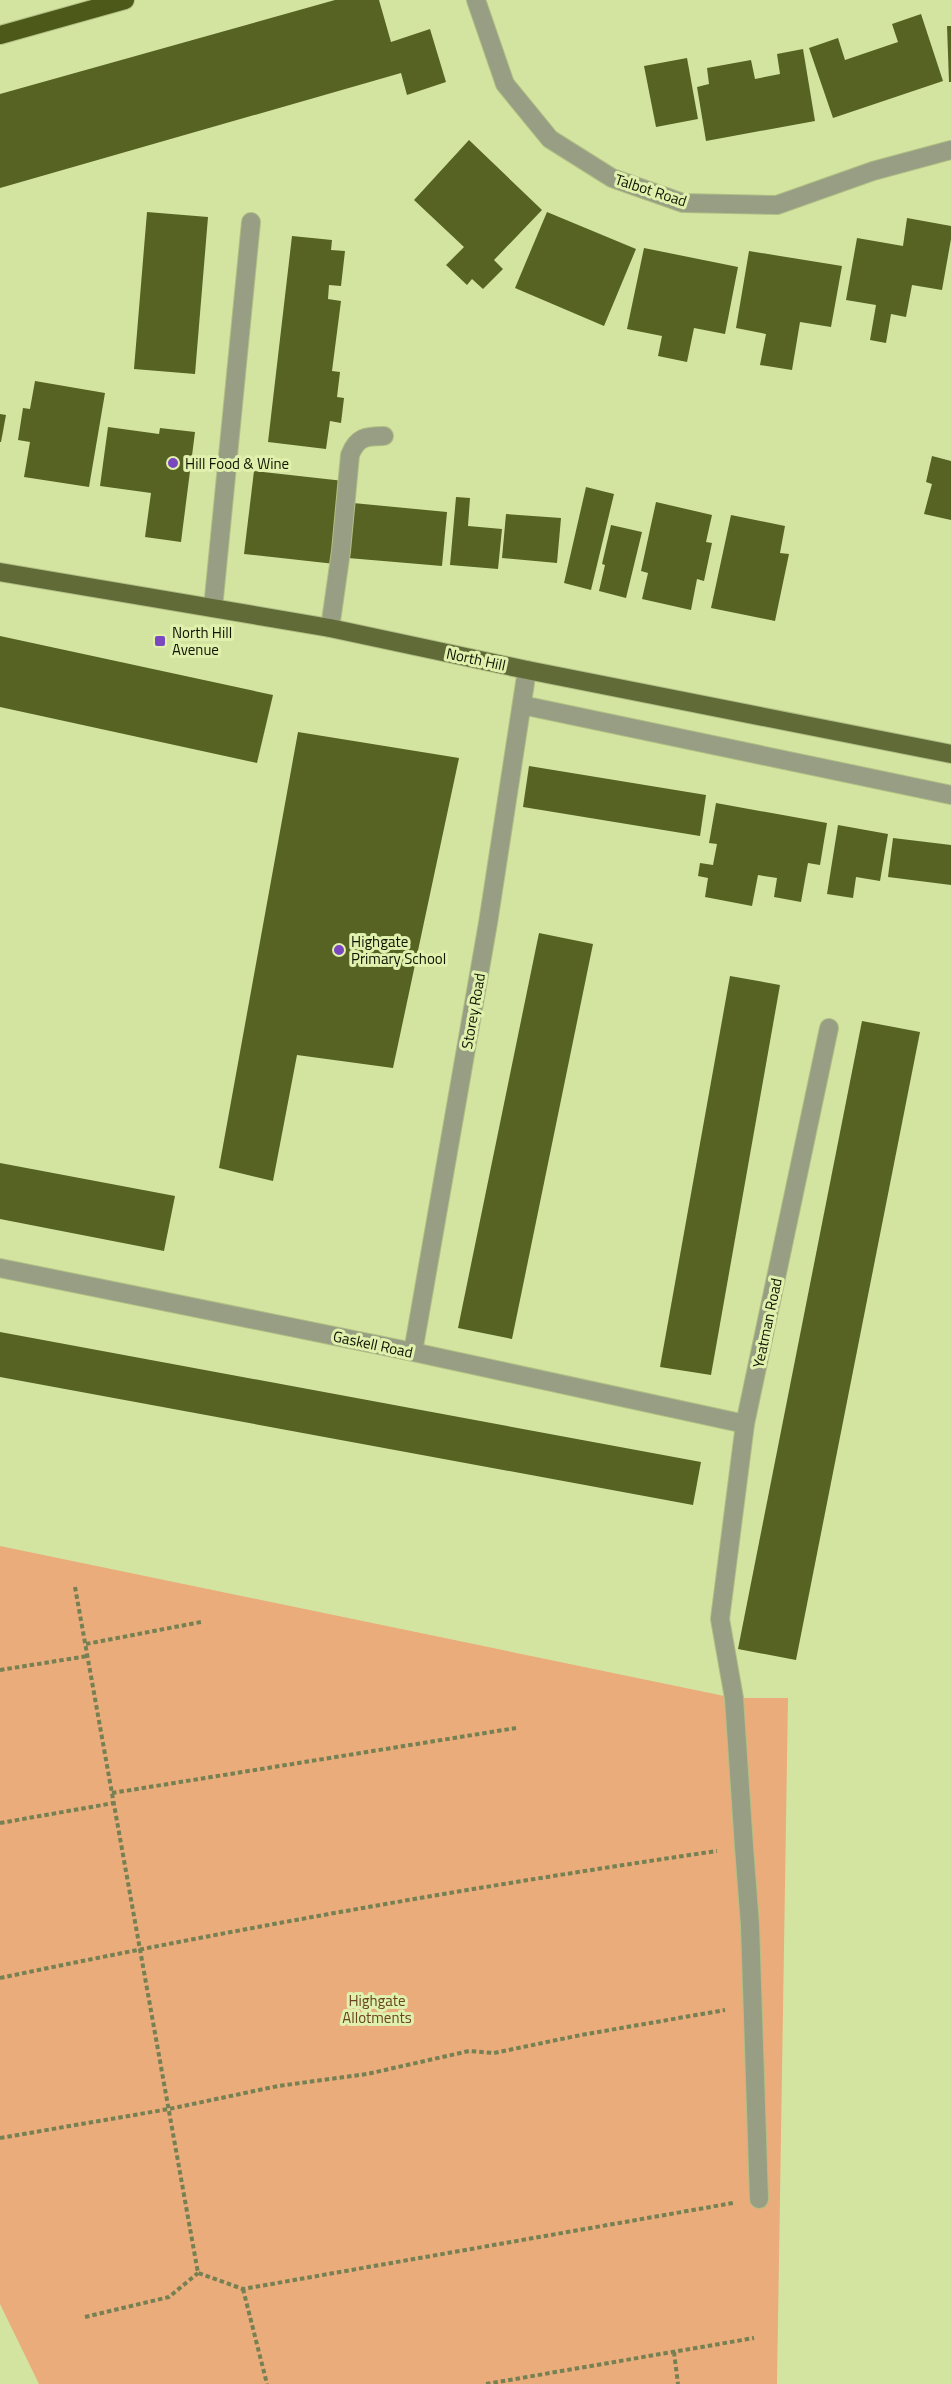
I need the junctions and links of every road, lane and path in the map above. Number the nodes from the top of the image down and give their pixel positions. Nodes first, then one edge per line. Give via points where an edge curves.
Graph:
1 (125, 0) edge
2 (476, 0) edge
3 (0, 35) edge
4 (951, 150) edge
5 (251, 222) dead end
6 (384, 436) dead end
7 (0, 572) edge
8 (213, 608) junction
9 (330, 628) junction
10 (527, 669) junction
11 (522, 705) junction
12 (951, 754) edge
13 (951, 795) edge
14 (829, 1028) dead end
15 (0, 1268) edge
16 (413, 1352) junction
17 (745, 1424) junction
18 (75, 1587) dead end
19 (201, 1622) dead end
20 (86, 1644) junction
21 (88, 1656) junction
22 (0, 1670) edge
23 (516, 1728) dead end
24 (112, 1793) junction
25 (114, 1803) junction
26 (0, 1823) edge
27 (744, 1847) junction
28 (140, 1948) junction
29 (0, 1978) edge
30 (753, 2006) junction
31 (169, 2109) junction
32 (0, 2138) edge
33 (759, 2199) joint
34 (198, 2273) junction
35 (243, 2289) junction
36 (85, 2317) dead end
37 (754, 2338) dead end
38 (674, 2352) junction
39 (267, 2384) edge
40 (486, 2384) edge
41 (678, 2384) edge

1 - 3 highway
2 - 4 street, Talbot Road via 505,84 550,139 612,178 683,203 777,205 873,171
5 - 8 street
6 - 9 street via 366,436 355,443 350,455
7 - 8 main road, North Hill
8 - 9 main road, North Hill
9 - 10 main road, North Hill
10 - 11 street, Storey Road
10 - 12 main road, North Hill
11 - 13 street
11 - 16 street, Storey Road
14 - 17 street, Yeatman Road
15 - 16 street, Gaskell Road
16 - 17 street, Gaskell Road
17 - 27 street, Yeatman Road via 720,1619 734,1698
18 - 20 path
19 - 20 path
20 - 21 path
21 - 22 path
21 - 24 path
23 - 24 path
24 - 25 path
25 - 26 path
25 - 28 path
27 - 28 path via 547,1876
27 - 30 street, Yeatman Road
28 - 29 path
28 - 31 path
30 - 31 path via 494,2053 469,2051 368,2074 278,2086
30 - 33 street, Yeatman Road
31 - 32 path
31 - 34 path
33 - 35 path
34 - 35 path
34 - 36 path via 170,2297
35 - 39 path
37 - 38 path
38 - 40 path
38 - 41 path

